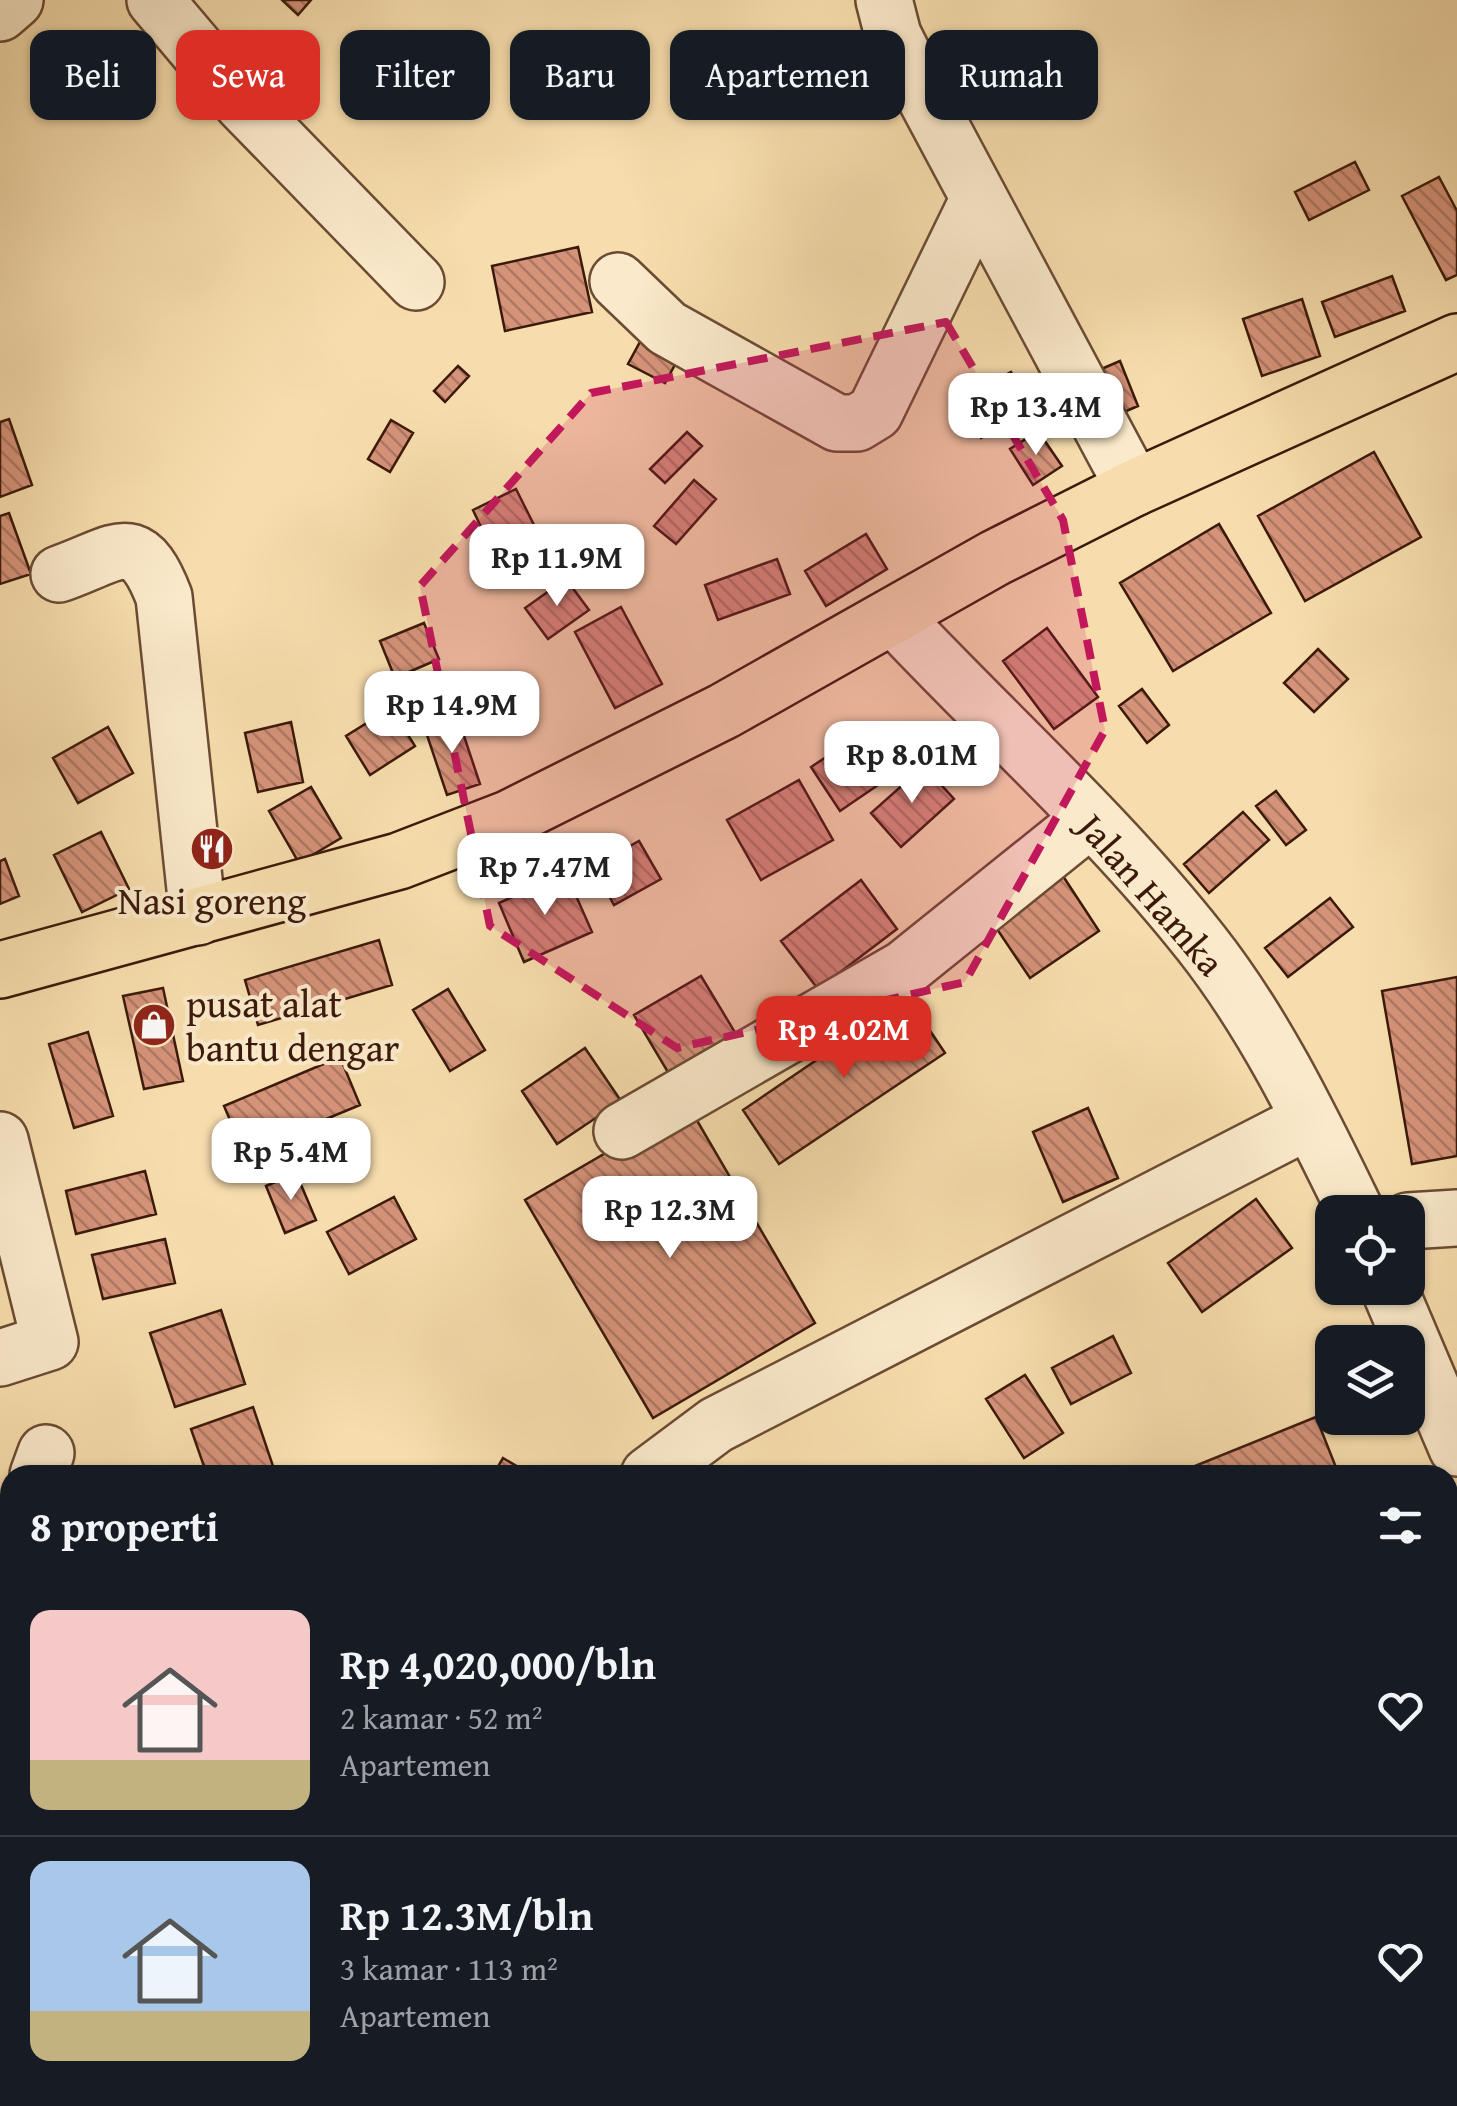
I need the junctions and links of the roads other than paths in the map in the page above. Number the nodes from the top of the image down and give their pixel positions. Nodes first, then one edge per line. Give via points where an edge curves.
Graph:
1 (15, 0) edge
2 (155, 0) edge
3 (884, 0) edge
4 (0, 13) edge
5 (978, 198) junction
6 (416, 282) dead end
7 (618, 282) dead end
8 (1457, 342) edge
9 (1134, 488) junction
10 (59, 574) dead end
11 (893, 616) junction
12 (1090, 820) junction
13 (198, 917) junction
14 (0, 970) edge
15 (1310, 1120) junction
16 (622, 1131) dead end
17 (0, 1140) edge
18 (1348, 1195) edge
19 (1457, 1218) edge
20 (1425, 1221) edge
21 (1395, 1305) edge
22 (0, 1358) edge
23 (1457, 1448) edge
24 (662, 1465) edge

1 - 4 street
2 - 6 street via 244,104
3 - 5 street via 893,35
5 - 7 street via 875,412 857,422 837,423 667,328
5 - 9 street
8 - 9 highway
9 - 11 highway
10 - 13 street via 130,550 143,554 155,573 164,597
11 - 12 street, Jalan Hamka
11 - 13 highway via 724,711 508,819 398,861
12 - 15 street, Jalan Hamka via 1203,945
12 - 16 street via 905,968
13 - 14 highway
15 - 18 street, Jalan Hamka
15 - 24 street via 716,1425
17 - 22 street via 50,1342
19 - 20 street
21 - 23 street

